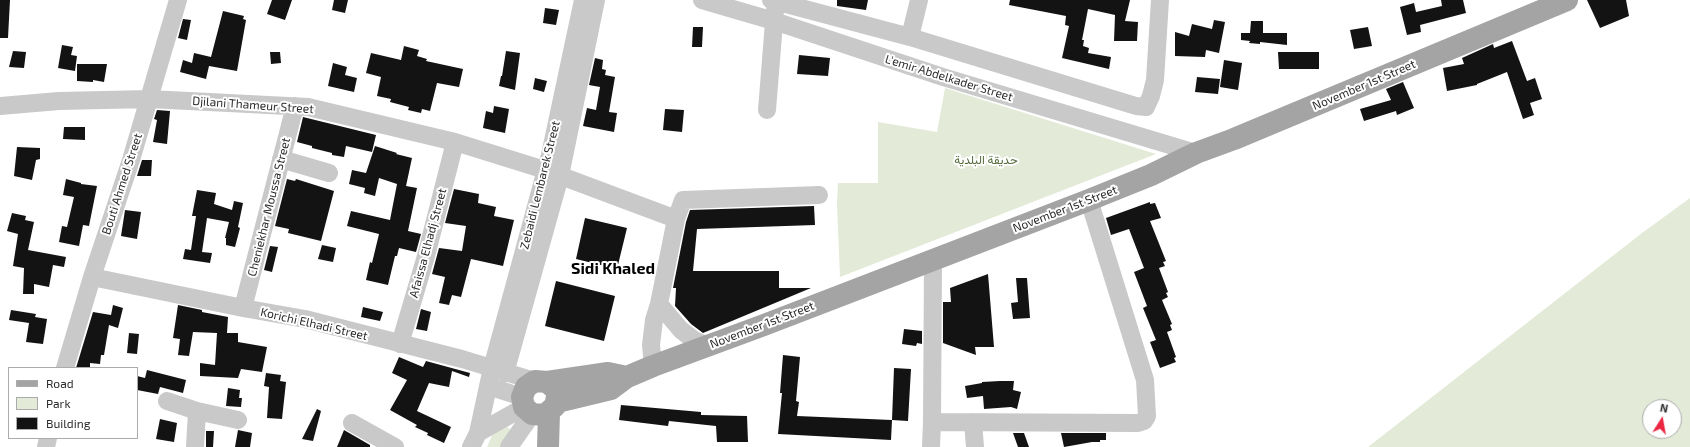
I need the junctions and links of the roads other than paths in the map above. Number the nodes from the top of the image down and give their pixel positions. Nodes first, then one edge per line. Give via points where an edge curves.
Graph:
1 (178, 0) edge
2 (583, 0) edge
3 (596, 0) edge
4 (702, 0) edge
5 (919, 0) edge
6 (1160, 0) edge
7 (1567, 0) edge
8 (773, 1) edge
9 (774, 21) junction
10 (910, 37) junction
11 (148, 99) junction
12 (0, 106) edge
13 (295, 106) junction
14 (767, 110) dead end
15 (455, 142) junction
16 (1196, 153) junction
17 (282, 159) junction
18 (329, 173) dead end
19 (553, 173) junction
20 (819, 195) dead end
21 (1089, 200) junction
22 (676, 219) junction
23 (933, 260) junction
24 (92, 277) junction
25 (659, 304) junction
26 (243, 308) junction
27 (400, 344) junction
28 (708, 346) junction
29 (653, 366) junction
30 (65, 367) edge
31 (499, 371) junction
32 (488, 386) junction
33 (167, 401) dead end
34 (538, 401) junction
35 (197, 411) junction
36 (238, 420) dead end
37 (932, 422) junction
38 (973, 422) junction
39 (352, 424) dead end
40 (474, 440) edge
41 (195, 447) edge
42 (395, 447) edge
43 (509, 447) edge
44 (542, 447) edge
45 (548, 447) edge
46 (931, 447) edge
47 (975, 447) edge

1 - 11 street, Bouti Ahmed Street
2 - 19 street, Zebaidi Lembarek Street
3 - 19 street
4 - 9 street, L'emir Abdelkader Street
5 - 10 street
6 - 10 street via 1155,80 1146,106 1136,106
7 - 16 main road, November 1st Street
8 - 9 street
8 - 10 street
9 - 14 street
9 - 16 street, L'emir Abdelkader Street via 943,77
11 - 12 street, Djilani Thameur Street
11 - 13 street, Djilani Thameur Street
11 - 24 street, Bouti Ahmed Street via 122,190
13 - 15 street, Djilani Thameur Street
13 - 17 street, Cheniekhar Moussa Street
15 - 19 street, Djilani Thameur Street
15 - 27 street, Afaissa Elhadj Street
16 - 21 main road, November 1st Street via 1152,175
17 - 18 street
17 - 26 street, Cheniekhar Moussa Street
19 - 22 street, Djilani Thameur Street
19 - 31 street, Zebaidi Lembarek Street
20 - 22 street via 684,199
21 - 23 main road, November 1st Street
21 - 38 street via 1145,380 1148,416 1138,423
22 - 25 street
23 - 28 main road, November 1st Street
23 - 37 street
24 - 26 street, Korichi Elhadi Street
24 - 30 street, Bouti Ahmed Street
25 - 28 street via 681,330
25 - 29 street via 651,345
26 - 27 street, Korichi Elhadi Street via 305,319
27 - 31 street, Korichi Elhadi Street
28 - 29 main road, November 1st Street
29 - 34 main road, November 1st Street via 627,377 608,373
31 - 32 street, Zebaidi Lembarek Street
31 - 34 street, Korichi Elhadi Street
32 - 34 street
32 - 40 street, Zebaidi Lembarek Street
33 - 35 street
34 - 40 street
34 - 43 street
34 - 44 main road via 538,435
34 - 45 main road
35 - 36 street
35 - 41 street
37 - 38 street
37 - 46 street
38 - 47 street
39 - 42 street

